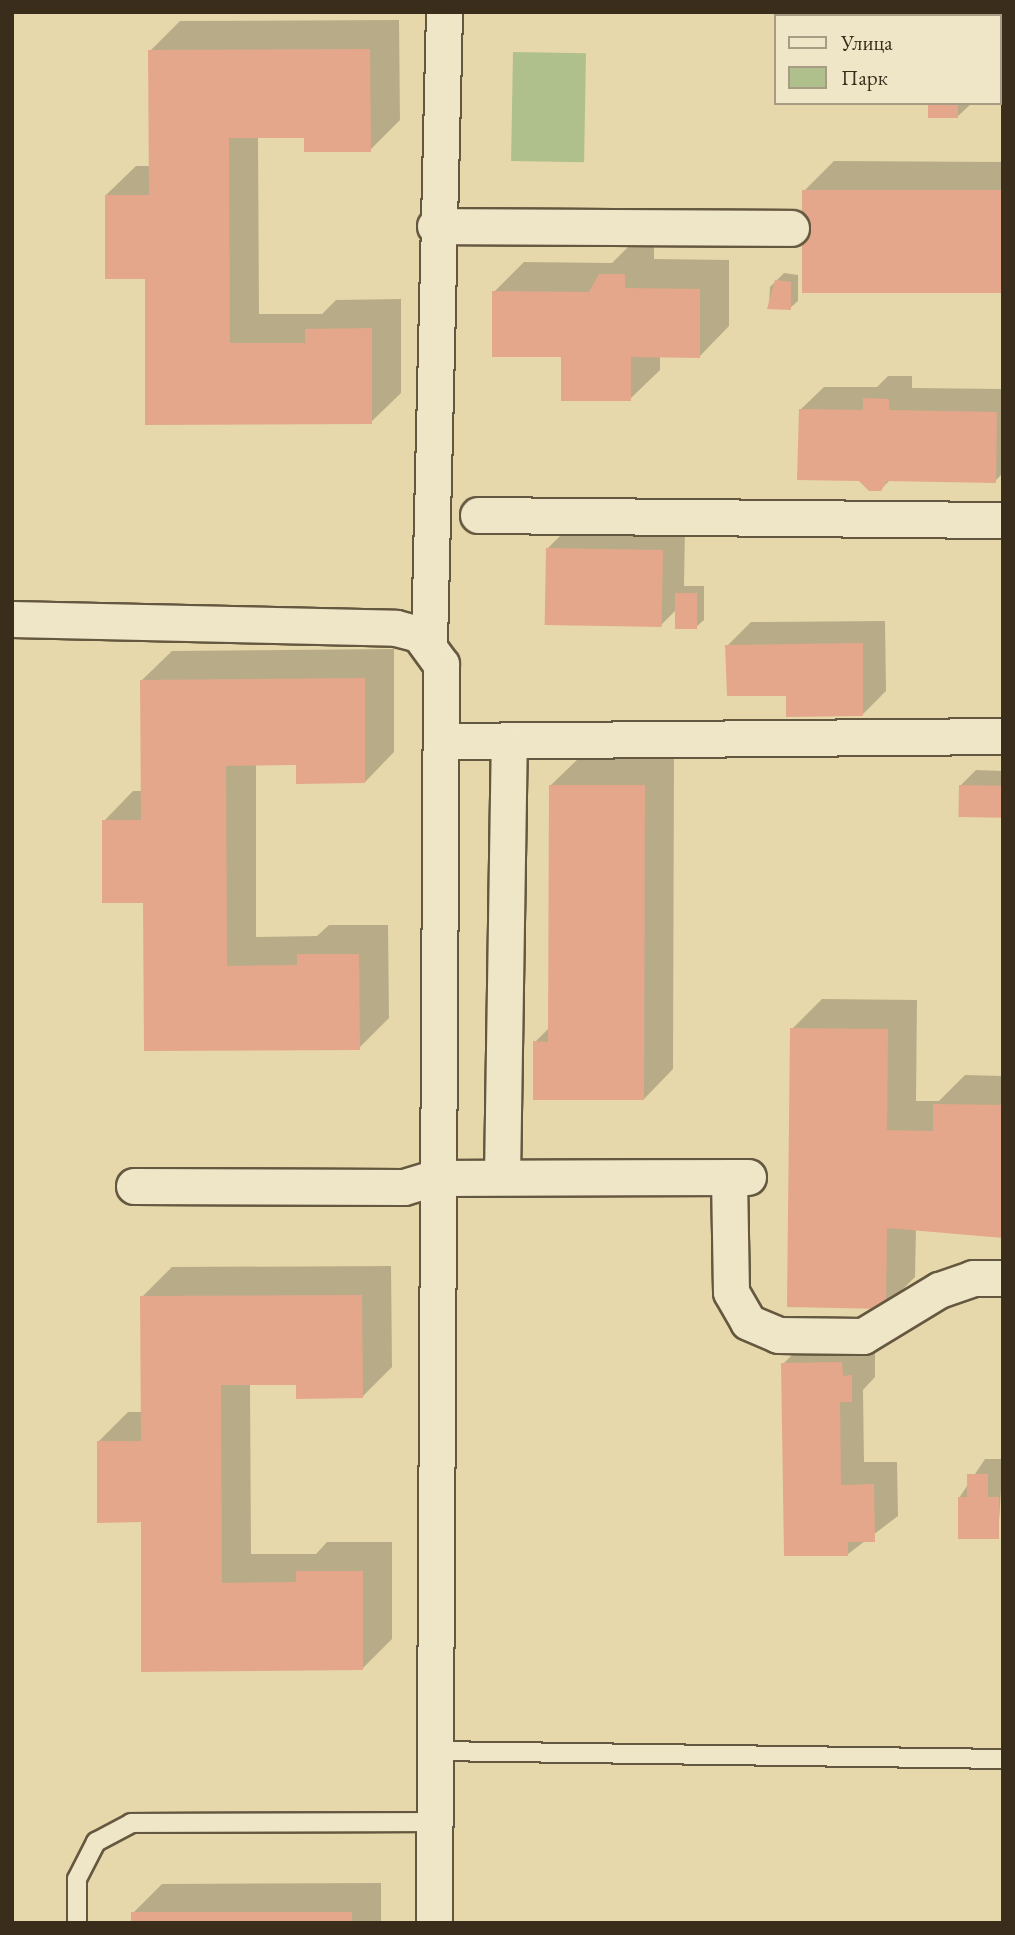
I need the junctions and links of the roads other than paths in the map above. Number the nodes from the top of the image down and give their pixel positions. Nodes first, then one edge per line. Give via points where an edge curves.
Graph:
1 (444, 12) edge
2 (435, 226) junction
3 (791, 228) dead end
4 (478, 516) dead end
5 (1003, 520) edge
6 (12, 619) edge
7 (429, 643) junction
8 (1003, 736) edge
9 (445, 741) junction
10 (509, 745) junction
11 (502, 1177) junction
12 (435, 1178) junction
13 (134, 1186) dead end
14 (1003, 1278) edge
15 (433, 1751) junction
16 (1003, 1759) edge
17 (435, 1822) junction
18 (77, 1923) edge
19 (434, 1923) edge

1 - 2 street
2 - 3 street
2 - 7 street
4 - 5 street
6 - 7 street via 396,628
7 - 9 street via 444,683
8 - 10 street
9 - 10 street
9 - 12 street
10 - 11 street
11 - 12 street
11 - 14 street via 739,1177 731,1293 748,1322 778,1335 863,1336 939,1290 973,1278
12 - 13 street via 404,1187
12 - 15 street
15 - 16 lane
15 - 17 street
17 - 18 lane via 131,1823 96,1842 77,1879
17 - 19 street

